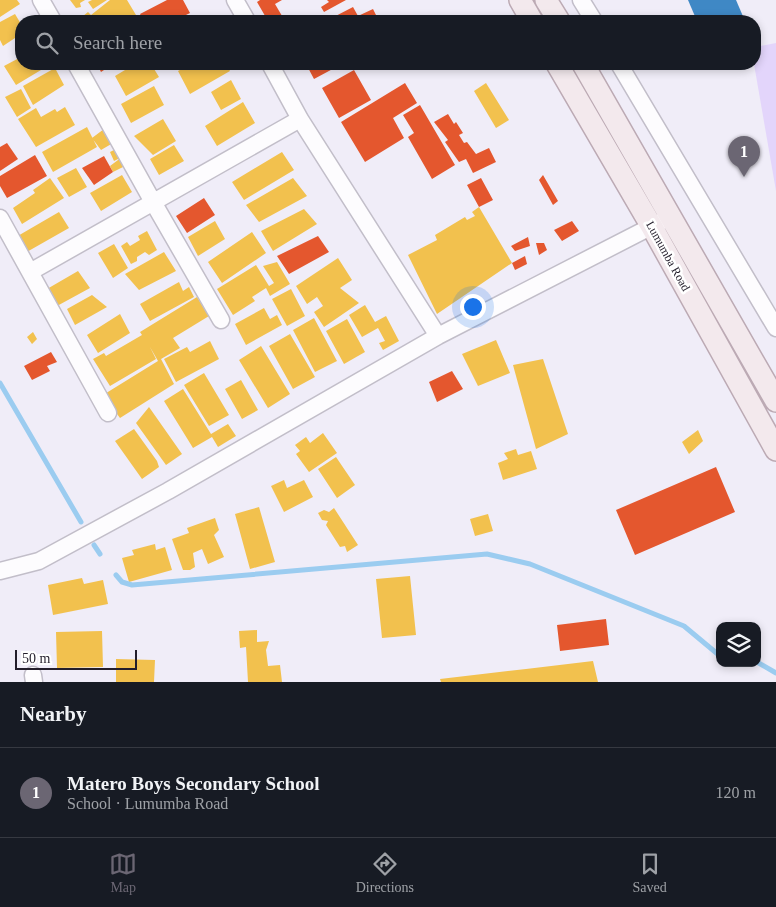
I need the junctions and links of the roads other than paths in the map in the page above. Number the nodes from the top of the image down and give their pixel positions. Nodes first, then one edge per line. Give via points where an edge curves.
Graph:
1 (41, 0) edge
2 (235, 0) edge
3 (520, 0) edge
4 (546, 0) edge
5 (581, 0) edge
6 (49, 15) edge
7 (244, 15) edge
8 (529, 15) edge
9 (555, 15) edge
10 (590, 15) edge
11 (79, 70) edge
12 (273, 70) edge
13 (560, 70) edge
14 (586, 70) edge
15 (623, 70) edge
16 (300, 119) junction
17 (153, 202) junction
18 (670, 217) junction
19 (0, 218) edge
20 (652, 227) junction
21 (30, 272) junction
22 (221, 320) dead end
23 (776, 328) edge
24 (438, 336) junction
25 (776, 401) edge
26 (108, 414) dead end
27 (776, 450) edge
28 (0, 572) edge

1 - 6 street
2 - 7 street
3 - 8 main road
4 - 9 main road
5 - 10 street
11 - 17 street
12 - 16 street
13 - 20 main road, Lumumba Road
14 - 18 main road, Lumumba Road
15 - 23 street
16 - 17 street
16 - 24 street
17 - 21 street
17 - 22 street
18 - 20 street
18 - 25 main road, Lumumba Road
19 - 21 street
20 - 24 street
20 - 27 main road, Lumumba Road
21 - 26 street
24 - 28 street via 39,561

